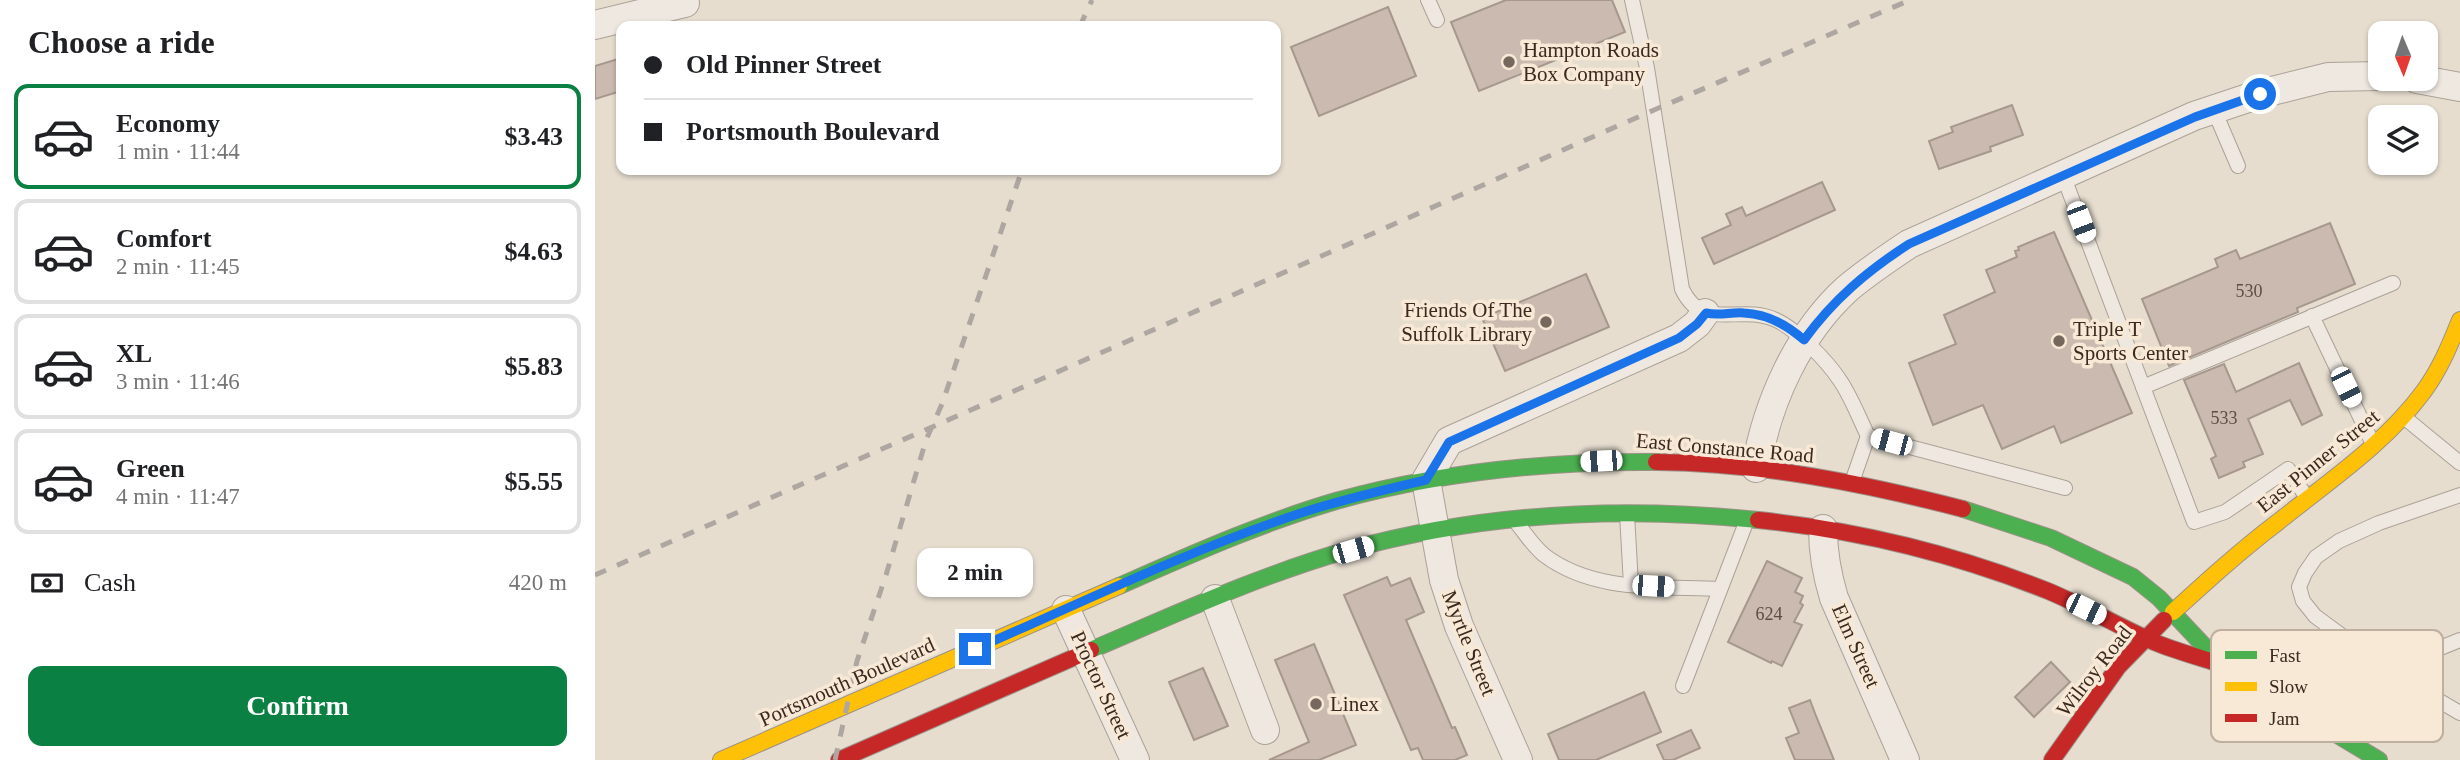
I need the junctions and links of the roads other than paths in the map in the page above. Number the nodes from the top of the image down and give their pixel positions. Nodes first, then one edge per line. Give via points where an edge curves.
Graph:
1 (1429, 0) edge
2 (1632, 0) edge
3 (685, 3) dead end
4 (1437, 20) dead end
5 (595, 24) edge
6 (2368, 76) edge
7 (2438, 83) edge
8 (2460, 87) edge
9 (2214, 110) junction
10 (2238, 166) dead end
11 (2063, 176) junction
12 (2393, 283) dead end
13 (1706, 313) junction
14 (2312, 316) junction
15 (2460, 320) edge
16 (1804, 340) junction
17 (2143, 387) junction
18 (2404, 417) junction
19 (1868, 436) junction
20 (2374, 446) junction
21 (2460, 463) edge
22 (1756, 468) junction
23 (1426, 480) junction
24 (1852, 484) junction
25 (2065, 488) dead end
26 (2460, 495) edge
27 (2308, 500) junction
28 (1627, 513) junction
29 (1512, 518) junction
30 (1748, 519) junction
31 (1823, 529) junction
32 (1435, 530) junction
33 (1631, 584) junction
34 (1720, 589) junction
35 (1215, 599) junction
36 (1066, 610) junction
37 (2173, 612) junction
38 (2334, 630) edge
39 (2146, 638) junction
40 (2460, 640) edge
41 (2443, 647) edge
42 (2211, 651) edge
43 (1086, 653) junction
44 (2211, 661) edge
45 (1683, 686) dead end
46 (2443, 703) edge
47 (2460, 713) edge
48 (1265, 730) dead end
49 (2349, 742) edge
50 (721, 760) edge
51 (839, 760) edge
52 (1135, 760) edge
53 (1518, 760) edge
54 (1905, 760) edge
55 (2052, 760) edge
56 (2379, 760) edge

1 - 4 lane
2 - 13 lane via 1682,289 1688,301
3 - 5 street
6 - 9 street via 2328,77
7 - 8 street
9 - 10 lane
9 - 11 street
11 - 16 street via 1909,244 1846,290
11 - 17 lane
12 - 14 lane
13 - 16 lane via 1760,315 1776,320
13 - 23 street via 1679,338 1449,442
14 - 17 lane
14 - 20 lane
15 - 18 main road, East Pinner Street via 2438,370
16 - 19 lane via 1839,378
16 - 22 street via 1767,422
17 - 27 lane via 2194,522 2225,512 2288,469
18 - 20 main road, East Pinner Street
18 - 21 lane
19 - 24 lane
19 - 25 lane
20 - 27 main road, East Pinner Street
22 - 23 main road, East Constance Road via 1625,460 1554,463
22 - 24 main road, East Constance Road
23 - 32 street, Myrtle Street
23 - 36 main road, East Constance Road via 1271,523
24 - 37 main road, East Constance Road via 1968,510 2075,548 2147,587
26 - 38 lane via 2379,523 2316,557 2299,587 2315,616
27 - 37 main road, East Pinner Street via 2257,537
28 - 29 main road, East Constance Road
28 - 30 main road, East Constance Road
28 - 33 lane
29 - 32 main road, East Constance Road
29 - 33 lane via 1542,554 1568,570 1595,580
30 - 31 main road, East Constance Road
30 - 34 lane
31 - 39 main road, East Constance Road via 1917,548 1989,570 2066,599
31 - 54 street, Elm Street via 1827,577
32 - 35 main road, East Constance Road via 1302,565
32 - 53 street, Myrtle Street via 1459,626
33 - 34 lane
34 - 45 lane
35 - 43 main road, East Constance Road
35 - 48 street
36 - 43 street, Proctor Street
36 - 50 main road, Portsmouth Boulevard
37 - 39 main road, Wilroy Road
37 - 42 main road, East Constance Road
39 - 44 main road, East Constance Road
39 - 55 main road, Wilroy Road via 2119,667
40 - 41 lane
43 - 51 main road
43 - 52 street, Proctor Street
46 - 47 lane
49 - 56 main road, East Constance Road

